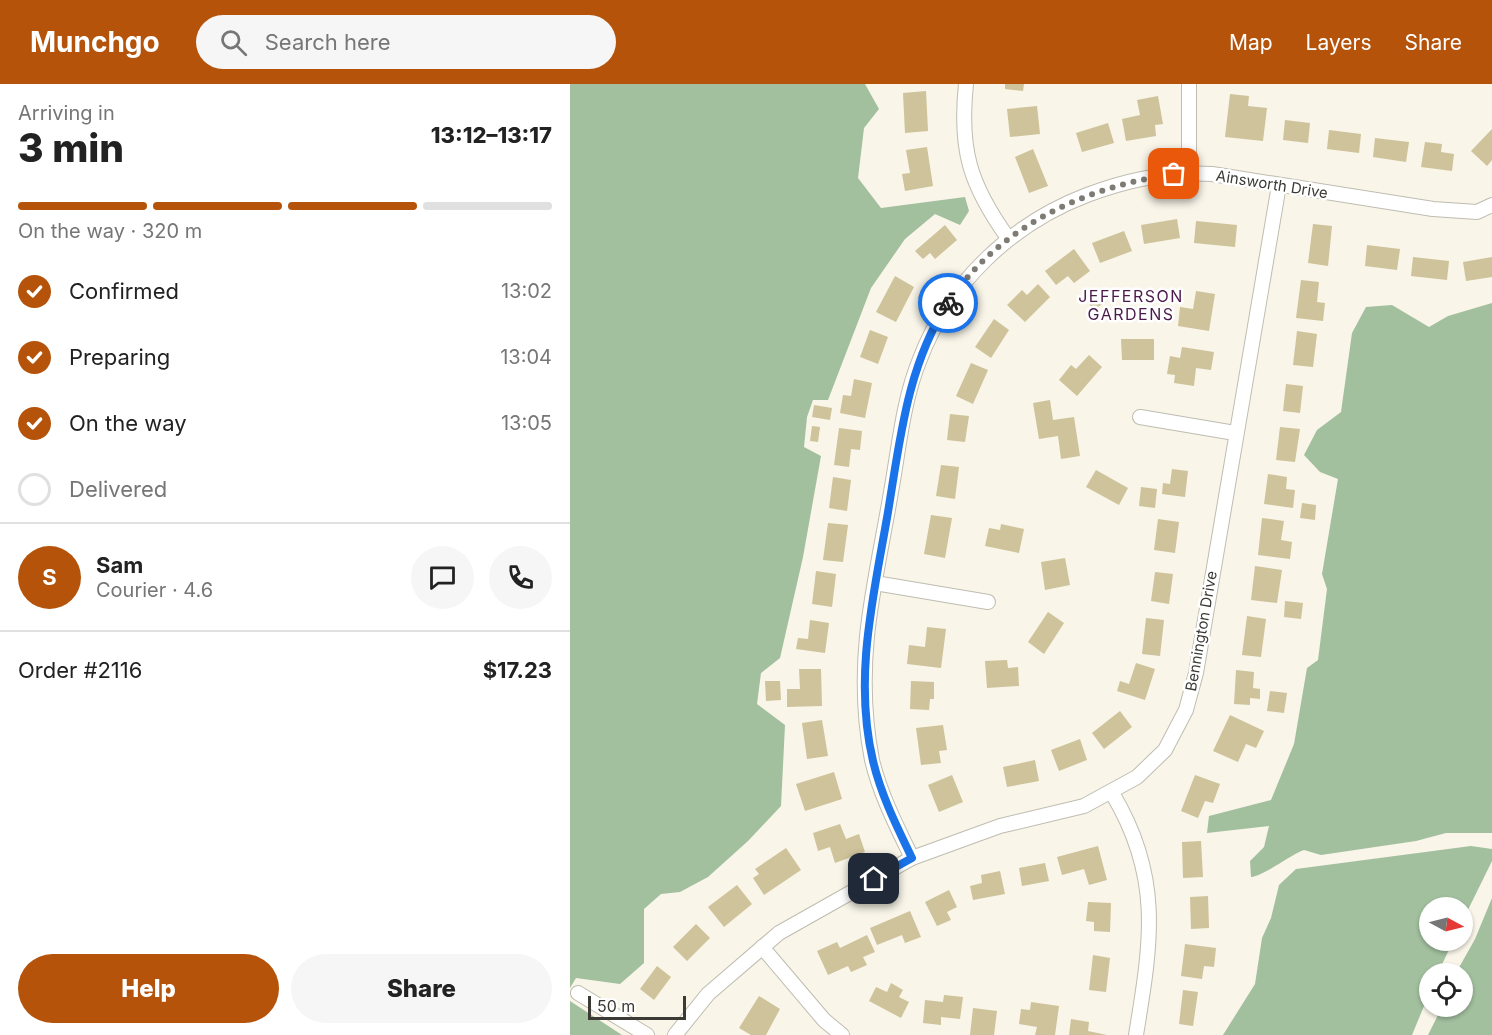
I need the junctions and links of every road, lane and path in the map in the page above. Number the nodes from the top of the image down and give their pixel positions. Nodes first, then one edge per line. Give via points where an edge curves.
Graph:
1 (966, 84) edge
2 (1189, 84) edge
3 (1189, 172) junction
4 (1279, 184) junction
5 (1492, 205) edge
6 (1008, 238) junction
7 (1140, 417) dead end
8 (1235, 433) junction
9 (875, 583) junction
10 (988, 602) dead end
11 (1112, 793) junction
12 (912, 858) junction
13 (762, 947) junction
14 (578, 993) dead end
15 (647, 1035) edge
16 (675, 1035) edge
17 (842, 1035) edge
18 (1136, 1035) edge

1 - 6 street via 962,119 970,172 991,215
2 - 3 street
3 - 4 street, Ainsworth Drive
3 - 6 street, Ainsworth Drive via 1111,186 1069,202
4 - 5 street, Ainsworth Drive via 1433,209 1477,212
4 - 8 street, Bennington Drive
6 - 9 street, Ainsworth Drive via 958,288 936,322 919,360 907,400
7 - 8 street
8 - 11 street, Bennington Drive via 1196,673 1186,710 1165,750 1137,777
9 - 10 street
9 - 12 street, Ainsworth Drive via 864,674 873,760 890,811
11 - 12 street, Bennington Drive via 1084,806 1000,826
11 - 18 street via 1129,820 1149,897 1151,935
12 - 13 street, Bennington Drive via 779,933
13 - 16 street, Bennington Drive via 708,994
13 - 17 street via 824,1020
14 - 15 street

